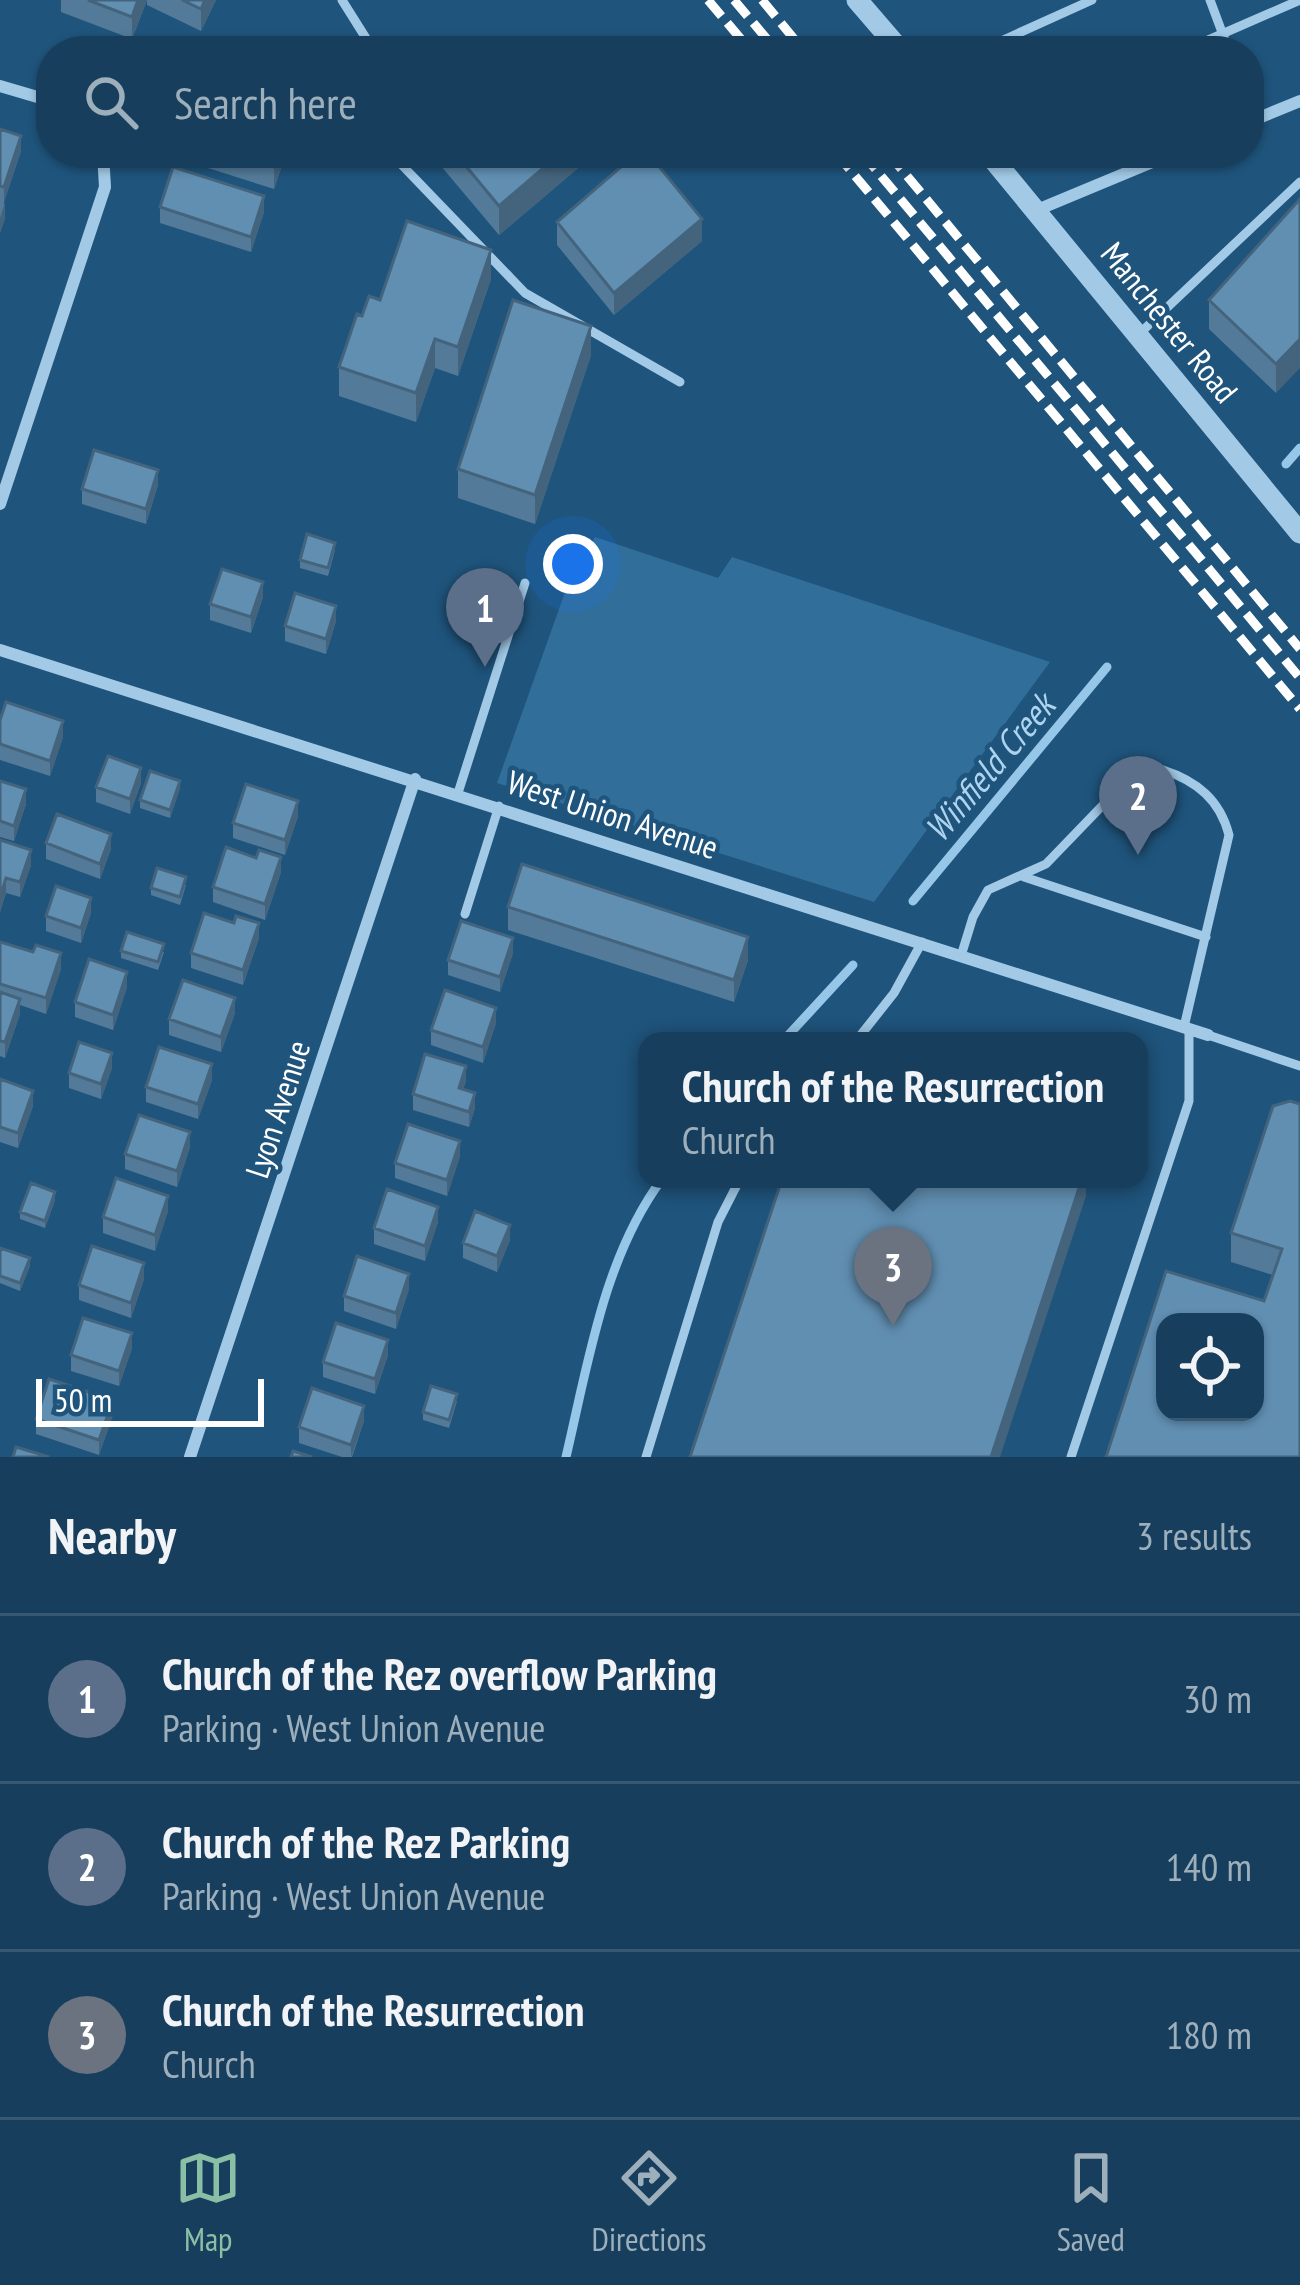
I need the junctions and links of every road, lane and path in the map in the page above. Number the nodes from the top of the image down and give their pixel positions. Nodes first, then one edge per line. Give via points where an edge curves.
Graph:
1 (342, 0) edge
2 (857, 0) edge
3 (1092, 0) edge
4 (1210, 0) edge
5 (1300, 0) edge
6 (1222, 34) junction
7 (365, 36) edge
8 (888, 36) edge
9 (1015, 36) edge
10 (1217, 36) edge
11 (0, 86) edge
12 (36, 97) edge
13 (1300, 102) edge
14 (1264, 116) edge
15 (104, 168) edge
16 (411, 168) edge
17 (1001, 168) edge
18 (1138, 168) edge
19 (1300, 182) edge
20 (1037, 210) junction
21 (1138, 335) junction
22 (680, 382) dead end
23 (0, 504) edge
24 (1300, 533) edge
25 (525, 584) dead end
26 (0, 650) edge
27 (415, 779) junction
28 (458, 793) junction
29 (500, 806) junction
30 (1024, 877) junction
31 (466, 914) dead end
32 (1206, 937) junction
33 (922, 943) junction
34 (961, 956) junction
35 (1186, 1028) junction
36 (863, 1032) edge
37 (1208, 1035) joint
38 (1300, 1066) edge
39 (735, 1188) edge
40 (190, 1457) edge
41 (646, 1457) edge
42 (1071, 1457) edge

1 - 7 lane
2 - 8 street
3 - 9 lane
4 - 6 lane
5 - 6 lane
6 - 10 lane
11 - 12 street
13 - 14 street
15 - 23 street via 105,187
16 - 22 lane via 525,292
17 - 20 street, Manchester Road
18 - 20 street
19 - 21 lane
20 - 21 street, Manchester Road
21 - 24 street, Manchester Road
25 - 28 lane
26 - 27 street, West Union Avenue
27 - 28 street, West Union Avenue
27 - 40 street, Lyon Avenue
28 - 29 street, West Union Avenue
29 - 31 lane
29 - 33 street, West Union Avenue
30 - 32 lane
30 - 32 lane via 1128,779 1163,770 1202,790 1224,814 1229,835
30 - 34 lane via 988,890
32 - 35 lane
33 - 34 street, West Union Avenue
33 - 36 lane
34 - 35 street, West Union Avenue
35 - 37 street, West Union Avenue
35 - 42 lane via 1190,1101
37 - 38 lane
39 - 41 lane

